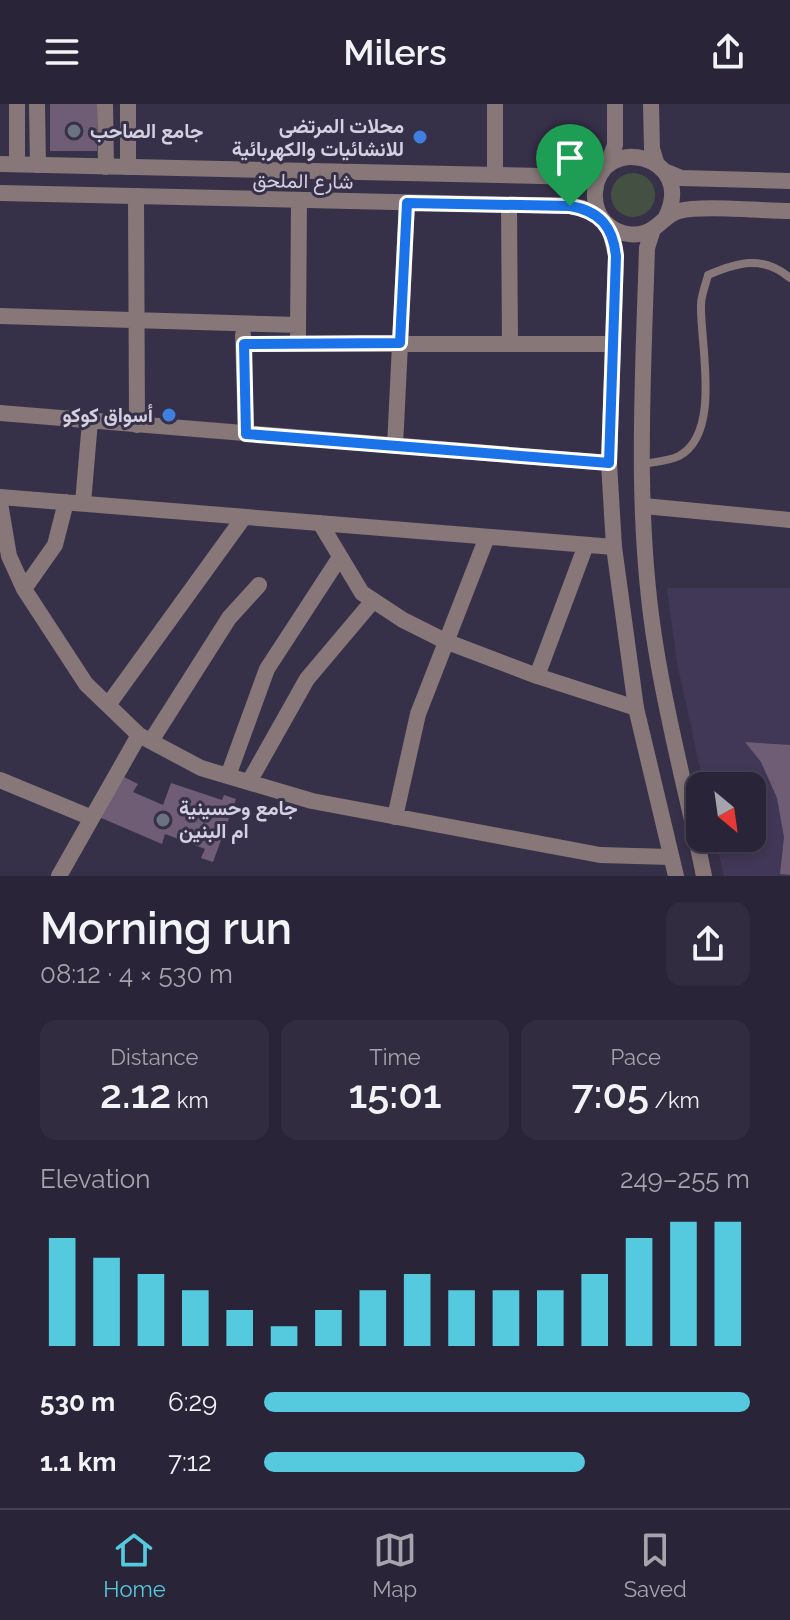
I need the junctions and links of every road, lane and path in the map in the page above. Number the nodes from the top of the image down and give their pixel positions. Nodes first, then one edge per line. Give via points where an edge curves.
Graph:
1 (17, 104) edge
2 (37, 104) edge
3 (105, 104) edge
4 (128, 104) edge
5 (495, 104) edge
6 (615, 104) edge
7 (651, 104) edge
8 (0, 164) edge
9 (17, 164) junction
10 (38, 165) junction
11 (106, 167) junction
12 (128, 167) junction
13 (661, 168) junction
14 (605, 169) junction
15 (495, 174) junction
16 (790, 181) edge
17 (0, 193) edge
18 (136, 196) junction
19 (299, 201) junction
20 (407, 203) junction
21 (509, 206) junction
22 (790, 211) edge
23 (605, 222) junction
24 (660, 223) junction
25 (790, 278) edge
26 (0, 316) edge
27 (137, 319) junction
28 (243, 322) junction
29 (298, 325) junction
30 (298, 343) junction
31 (400, 343) junction
32 (244, 344) junction
33 (510, 344) junction
34 (611, 344) junction
35 (0, 413) edge
36 (90, 421) junction
37 (137, 425) junction
38 (246, 434) junction
39 (395, 446) junction
40 (609, 463) junction
41 (643, 464) junction
42 (0, 497) edge
43 (0, 503) edge
44 (74, 503) junction
45 (644, 506) junction
46 (244, 517) junction
47 (790, 520) edge
48 (320, 523) junction
49 (487, 537) junction
50 (586, 545) junction
51 (614, 547) junction
52 (340, 557) junction
53 (259, 585) dead end
54 (24, 589) junction
55 (372, 602) junction
56 (445, 641) junction
57 (537, 676) junction
58 (108, 705) junction
59 (636, 708) junction
60 (145, 738) junction
61 (228, 776) junction
62 (0, 780) edge
63 (249, 782) junction
64 (395, 817) junction
65 (92, 818) junction
66 (671, 857) junction
67 (59, 876) edge
68 (676, 876) edge
69 (704, 876) edge

1 - 9 street
2 - 10 street
3 - 11 street
4 - 12 street
5 - 15 street
6 - 14 street via 615,145
7 - 13 street via 652,149
8 - 9 street, شارع الملحق
9 - 10 street, شارع الملحق
10 - 11 street, شارع الملحق
11 - 12 street, شارع الملحق
12 - 15 street, شارع الملحق
13 - 14 street via 637,157 616,160
13 - 16 street via 681,178
13 - 24 street via 672,199
14 - 15 street, شارع الملحق via 586,177
14 - 23 street via 594,195
17 - 18 street, شارع الملحق
18 - 19 street, شارع الملحق
18 - 27 street
19 - 20 street, شارع الملحق
19 - 29 street
20 - 21 street, شارع الملحق
20 - 31 street
21 - 23 street, شارع الملحق via 570,206
21 - 33 street
22 - 24 street via 683,210
23 - 24 street via 631,235
23 - 34 street via 616,256
24 - 41 street via 647,248
25 - 41 lane via 763,262 735,263 708,275 701,301 706,395 699,430 693,445 677,457
26 - 27 street
27 - 28 street
27 - 37 street
28 - 29 street
28 - 32 street
29 - 30 street
30 - 31 street
30 - 32 street
31 - 33 street
31 - 39 street
32 - 38 street
33 - 34 street
34 - 40 street
35 - 36 street
36 - 37 street
36 - 44 street
37 - 38 street
38 - 39 street
39 - 40 street
40 - 51 street
41 - 45 street
42 - 44 street
43 - 54 street via 9,556
44 - 46 street
44 - 54 street via 55,545
45 - 47 street
45 - 69 street via 656,650
46 - 48 street
46 - 58 street
48 - 49 street
48 - 52 street
49 - 50 street
49 - 56 street
50 - 51 street
50 - 57 street
51 - 59 street
52 - 55 street
52 - 61 street via 267,669
53 - 60 street via 229,618
54 - 58 street via 86,684
55 - 56 street
55 - 63 street via 307,679
56 - 57 street
56 - 64 street via 418,714
57 - 59 street
58 - 60 street
59 - 66 street
60 - 61 street
60 - 65 street
61 - 63 street
62 - 65 street
63 - 64 street
64 - 66 street via 600,855
65 - 67 street
66 - 68 street

